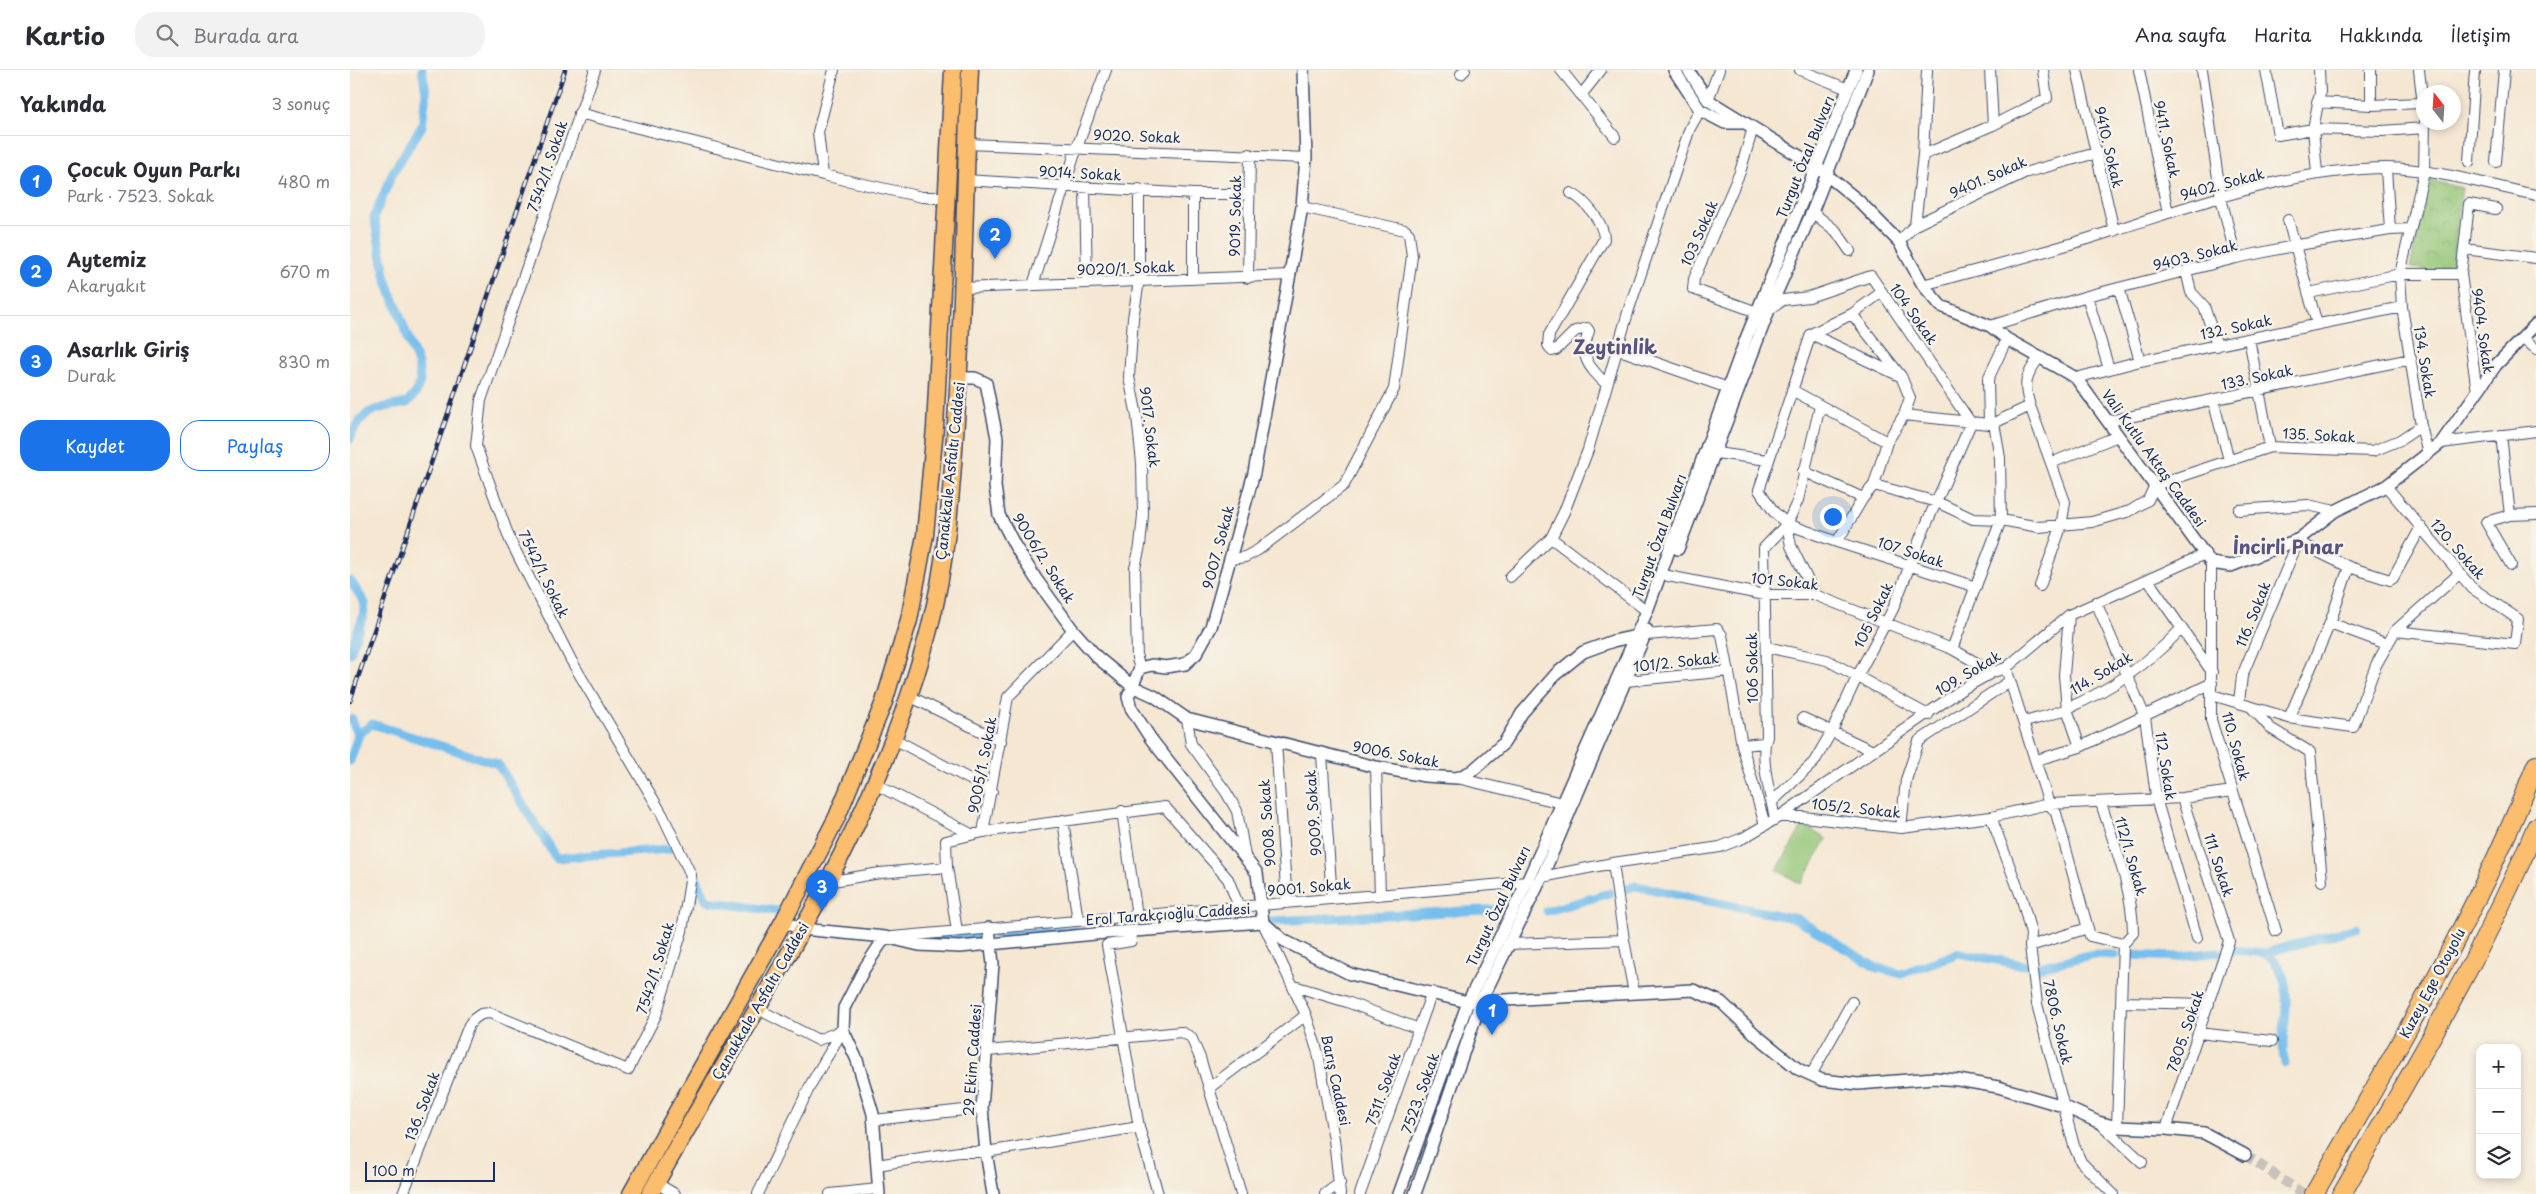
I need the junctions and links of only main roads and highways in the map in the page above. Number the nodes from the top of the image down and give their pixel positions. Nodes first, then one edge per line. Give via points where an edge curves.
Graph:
1 (953, 70) edge
2 (970, 70) edge
3 (2536, 765) edge
4 (2536, 827) edge
5 (653, 1189) edge
6 (631, 1194) edge
7 (2314, 1194) edge
8 (2342, 1194) edge

1 - 6 highway, Çanakkale Asfaltı Caddesi via 936,428 925,535 909,620 884,702 838,818
2 - 5 highway, Çanakkale Asfaltı Caddesi via 959,378 946,534 931,624 894,739 875,784 802,928
3 - 7 highway, Kuzey Ege Otoyolu via 2512,827 2411,1025
4 - 8 highway, Kuzey Ege Otoyolu via 2440,1022

